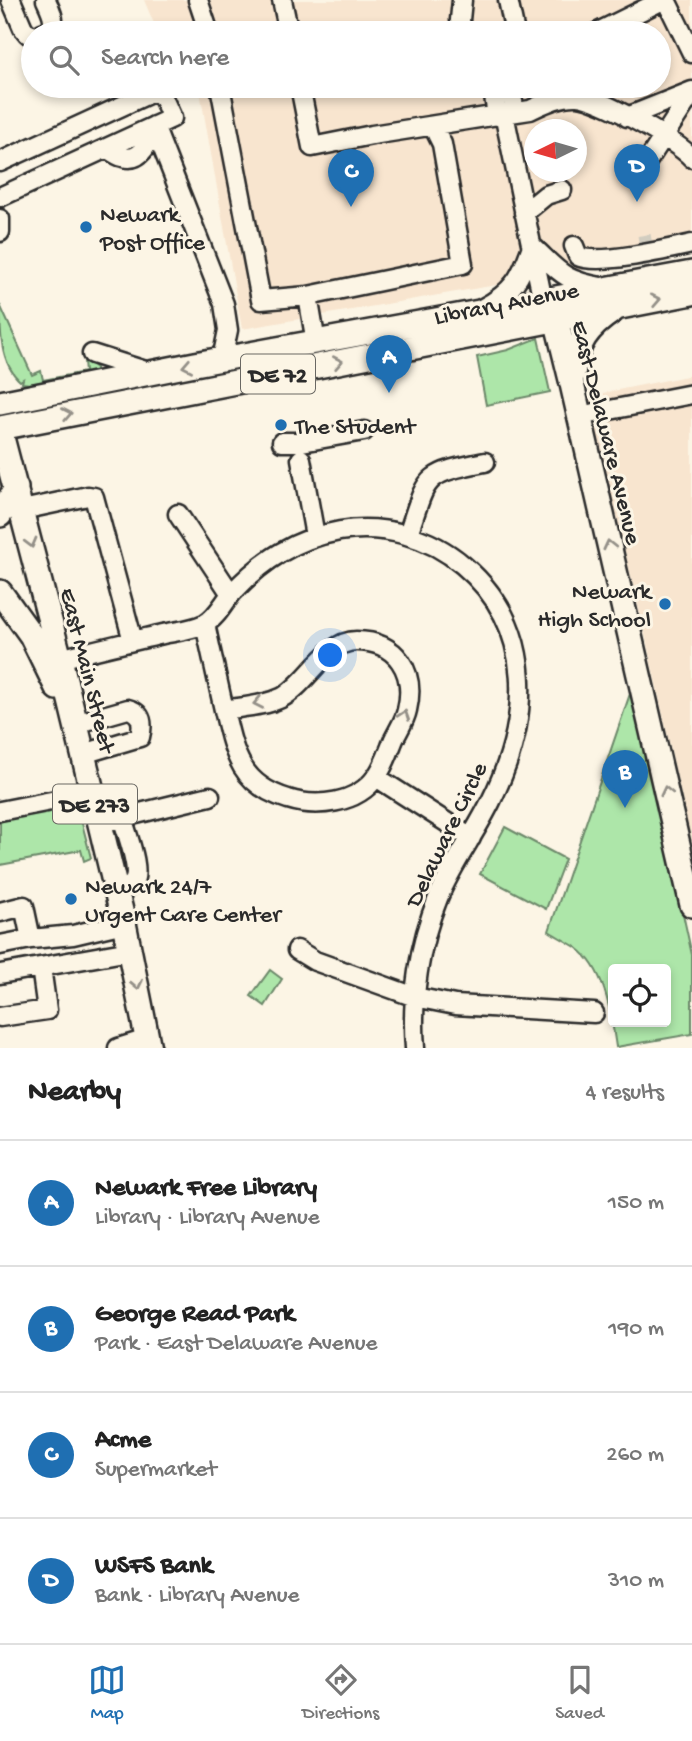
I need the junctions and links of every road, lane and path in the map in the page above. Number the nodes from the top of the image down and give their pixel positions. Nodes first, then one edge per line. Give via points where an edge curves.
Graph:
1 (11, 0) edge
2 (46, 0) edge
3 (198, 0) edge
4 (462, 0) edge
5 (508, 0) edge
6 (664, 0) edge
7 (285, 1) edge
8 (54, 21) edge
9 (205, 21) edge
10 (288, 21) edge
11 (462, 21) edge
12 (512, 21) edge
13 (621, 21) edge
14 (21, 23) edge
15 (692, 53) edge
16 (692, 92) edge
17 (139, 98) edge
18 (163, 98) edge
19 (222, 98) edge
20 (302, 98) edge
21 (501, 98) edge
22 (564, 98) edge
23 (584, 98) edge
24 (505, 114) junction
25 (627, 117) junction
26 (154, 126) junction
27 (433, 126) junction
28 (663, 137) junction
29 (692, 158) edge
30 (4, 160) edge
31 (647, 162) dead end
32 (22, 187) junction
33 (562, 190) dead end
34 (0, 197) edge
35 (524, 213) junction
36 (0, 219) edge
37 (0, 232) edge
38 (692, 235) edge
39 (692, 244) edge
40 (532, 246) junction
41 (573, 246) dead end
42 (611, 251) dead end
43 (692, 273) edge
44 (692, 293) edge
45 (308, 296) junction
46 (615, 298) junction
47 (550, 310) junction
48 (473, 313) junction
49 (318, 342) junction
50 (222, 359) junction
51 (572, 384) junction
52 (692, 394) edge
53 (0, 403) edge
54 (579, 416) junction
55 (0, 429) edge
56 (364, 431) dead end
57 (282, 442) dead end
58 (301, 459) dead end
59 (485, 462) dead end
60 (11, 513) edge
61 (178, 514) dead end
62 (408, 534) junction
63 (315, 536) junction
64 (0, 592) edge
65 (231, 594) junction
66 (205, 624) junction
67 (133, 641) junction
68 (60, 659) junction
69 (223, 710) junction
70 (79, 740) junction
71 (376, 777) junction
72 (92, 793) junction
73 (211, 796) dead end
74 (0, 811) edge
75 (122, 817) junction
76 (99, 823) junction
77 (471, 838) junction
78 (116, 890) junction
79 (692, 905) edge
80 (0, 912) edge
81 (124, 923) junction
82 (31, 939) junction
83 (0, 945) edge
84 (130, 950) junction
85 (297, 950) dead end
86 (41, 967) junction
87 (0, 974) edge
88 (415, 997) junction
89 (594, 1013) dead end
90 (0, 1017) edge
91 (148, 1044) edge
92 (118, 1048) edge
93 (415, 1048) edge

1 - 14 street
2 - 8 street
3 - 9 street
4 - 11 street
5 - 12 street
6 - 13 street
6 - 15 street
7 - 10 street
16 - 25 street
16 - 28 street
17 - 30 street
18 - 26 street via 173,118
19 - 45 street via 261,300
20 - 27 street via 312,147
21 - 24 street
22 - 24 street
23 - 25 street
24 - 27 street
24 - 35 street
25 - 28 street
26 - 32 street
26 - 50 street via 228,320
27 - 45 street via 442,144 463,264
28 - 29 street
28 - 31 street
30 - 32 street
32 - 34 street
33 - 35 street via 546,195
35 - 40 street
36 - 37 street
38 - 42 street
39 - 41 street via 589,260 578,256
40 - 46 street via 561,275
40 - 47 street
40 - 48 street via 511,290
43 - 46 main road, Library Avenue / DE 72
46 -> 44 main road, Library Avenue / DE 72
45 - 49 street
46 - 47 main road, Library Avenue / DE 72
46 - 51 main road via 585,336 574,363
47 - 48 main road, Library Avenue / DE 72
47 - 51 main road, East Delaware Avenue
55 -> 47 main road, Library Avenue / DE 72
48 - 49 main road, Library Avenue / DE 72
49 - 50 main road, Library Avenue / DE 72
50 -> 53 main road, Library Avenue / DE 72
51 - 54 main road, East Delaware Avenue
52 - 54 street
79 -> 54 main road, East Delaware Avenue
55 - 60 main road, East Main Street / DE 273 via 16,488
56 - 57 street
58 - 63 street
59 - 62 street via 453,468 428,481
60 - 67 street via 94,497
60 -> 68 main road, East Main Street / DE 273
61 - 65 street
62 - 63 street, Delaware Circle via 354,529
62 - 77 street, Delaware Circle via 438,547 469,570 497,603 516,644 521,694 513,741 492,800
63 - 65 street, Delaware Circle via 270,558
64 - 70 main road via 43,658
65 - 66 street, Delaware Circle
66 - 67 street
66 - 69 street
67 - 68 street
68 - 70 main road, East Main Street / DE 273
69 - 71 street via 239,764 256,784 278,796 326,803 364,789
71 -> 69 street via 405,716 409,692 401,660 378,645 352,641 340,645 280,698
70 - 72 main road, East Main Street / DE 273
71 - 77 street
72 - 74 street
72 - 76 main road, East Main Street / DE 273
73 - 75 street
75 - 76 street
75 - 78 street via 137,871 134,882
76 - 78 main road, East Main Street / DE 273
77 - 88 street, Delaware Circle via 437,900 423,945
78 - 81 main road, East Main Street / DE 273
80 - 82 street via 24,906
81 - 82 street
81 - 84 main road, East Main Street / DE 273
82 - 83 street
84 - 86 street
84 -> 91 main road, East Main Street / DE 273
85 - 88 street via 314,961
86 - 87 street
86 - 90 street via 47,1010
88 - 89 street via 455,1005
88 - 93 street, Delaware Circle
91 - 92 street

